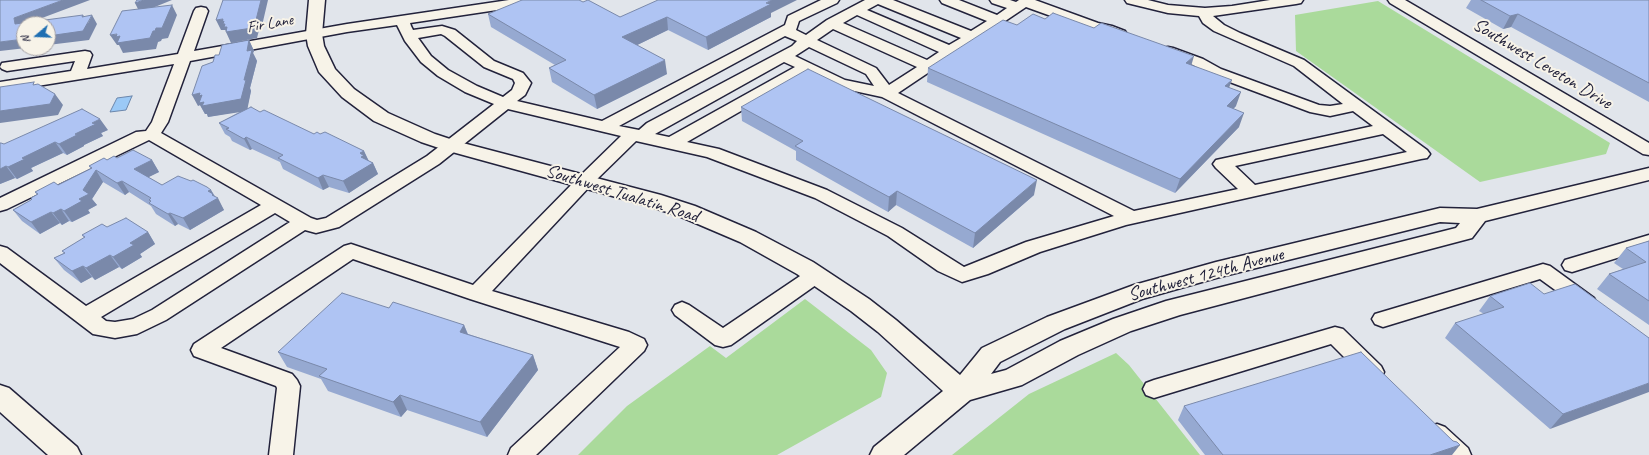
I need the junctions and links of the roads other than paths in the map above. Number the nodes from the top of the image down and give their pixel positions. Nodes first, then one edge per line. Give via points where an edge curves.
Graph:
1 (317, 0) edge
2 (536, 0) edge
3 (832, 0) edge
4 (875, 0) edge
5 (881, 0) edge
6 (947, 0) edge
7 (997, 0) edge
8 (1132, 0) edge
9 (1296, 0) edge
10 (1395, 0) edge
11 (1023, 3) edge
12 (856, 10) junction
13 (201, 11) dead end
14 (1205, 12) junction
15 (998, 20) junction
16 (832, 23) junction
17 (406, 28) junction
18 (785, 30) junction
19 (314, 34) junction
20 (972, 37) junction
21 (1135, 39) edge
22 (808, 41) junction
23 (1156, 47) edge
24 (950, 51) junction
25 (784, 56) junction
26 (184, 57) junction
27 (928, 66) junction
28 (807, 67) junction
29 (2, 70) edge
30 (706, 72) junction
31 (77, 74) junction
32 (731, 85) junction
33 (0, 87) edge
34 (887, 93) junction
35 (504, 103) junction
36 (1356, 106) junction
37 (604, 127) junction
38 (1386, 128) junction
39 (152, 135) junction
40 (637, 136) junction
41 (672, 143) junction
42 (452, 146) junction
43 (1649, 150) edge
44 (1649, 174) edge
45 (585, 181) junction
46 (1252, 192) junction
47 (0, 205) edge
48 (274, 205) junction
49 (1132, 218) junction
50 (304, 222) junction
51 (1649, 241) edge
52 (0, 253) edge
53 (1572, 265) dead end
54 (816, 275) junction
55 (476, 294) junction
56 (682, 310) dead end
57 (1599, 312) edge
58 (85, 316) junction
59 (1383, 319) dead end
60 (1386, 384) edge
61 (1154, 389) dead end
62 (961, 392) junction
63 (0, 396) edge
64 (1425, 422) edge
65 (67, 455) edge
66 (281, 455) edge
67 (520, 455) edge
68 (884, 455) edge
69 (1459, 455) edge

1 - 19 main road, Southwest Tualatin Road
2 - 17 street
3 - 18 street via 793,20 791,27
4 - 12 street
5 - 20 street
6 - 15 street
7 - 11 street
8 - 14 street via 1168,9
9 - 14 street
10 - 43 street, Southwest Leveton Drive
11 - 15 street
11 - 21 street
12 - 16 street
12 - 24 street
13 - 26 street
14 - 36 street via 1208,20 1219,28 1299,63
15 - 20 street
16 - 22 street
16 - 27 street
17 - 19 street, Fir Lane
17 - 35 street via 426,59 443,73 471,89
17 - 35 street via 442,30 450,33 490,64 518,76 524,83 519,92
18 - 22 street
18 - 30 street
19 - 26 street, Fir Lane
19 - 42 main road, Southwest Tualatin Road via 316,46 328,72 361,104 403,128
20 - 24 street
22 - 25 street
22 - 34 street via 871,71
23 - 36 street via 1316,109 1330,111
24 - 27 street
25 - 28 street
25 - 32 street
26 - 31 street, Fir Lane
26 - 39 street via 160,122
27 - 34 street
28 - 34 street via 840,84
28 - 41 street
29 - 31 street via 85,55
30 - 32 street
30 - 37 street
31 - 33 street, Fir Lane
32 - 40 street
34 - 49 street
35 - 37 street
35 - 42 street
36 - 38 street
37 - 40 street
38 - 46 street via 1222,164
38 - 46 street via 1421,154
39 - 47 street via 142,136
39 - 48 street
40 - 41 street
40 - 45 street
41 - 49 street via 713,153 821,194 895,232 962,275 1033,247
42 - 45 main road, Southwest Tualatin Road
42 - 50 street via 332,223 316,227
44 - 62 main road, Southwest 124th Avenue via 1477,216 1440,215 1134,293 1056,323 991,355
45 - 54 main road, Southwest Tualatin Road via 659,202 718,223 777,252
45 - 55 street
46 - 49 street
48 - 50 street
48 - 58 street
50 - 58 street via 159,315 137,326 115,330 101,328
51 - 53 street
52 - 58 street
54 - 56 street via 723,339
54 - 62 main road, Southwest Tualatin Road via 887,326
55 - 66 street via 351,251 202,350 284,380 289,386
55 - 67 street via 621,338 636,345
57 - 59 street via 1543,271
60 - 61 street via 1335,335
62 - 68 main road, Southwest 124th Avenue
63 - 65 main road
64 - 69 street

